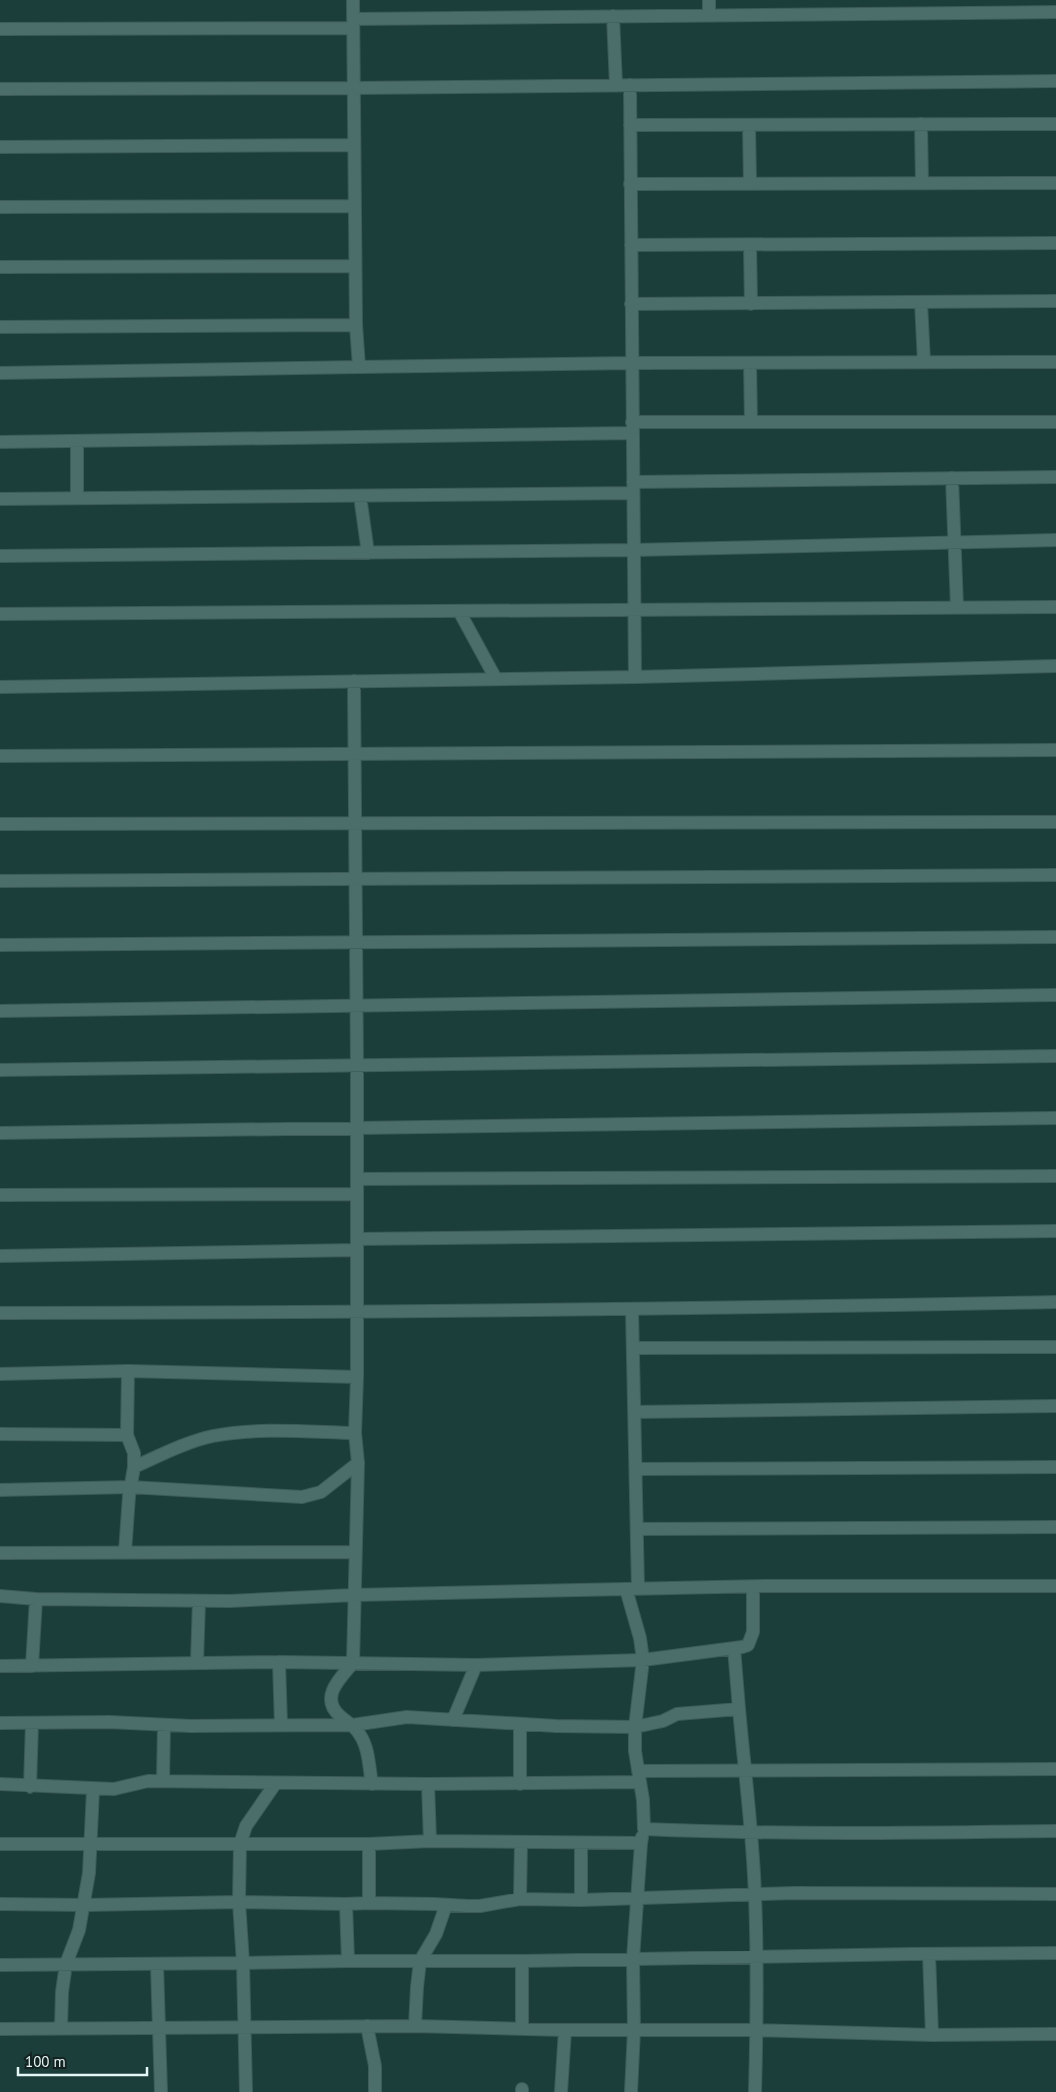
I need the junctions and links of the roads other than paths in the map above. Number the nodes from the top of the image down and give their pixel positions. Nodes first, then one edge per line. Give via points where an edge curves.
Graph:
1 (353, 0) edge
2 (709, 0) edge
3 (1056, 12) edge
4 (709, 15) junction
5 (613, 16) junction
6 (353, 23) junction
7 (0, 29) edge
8 (1056, 81) edge
9 (616, 85) junction
10 (630, 85) junction
11 (0, 88) edge
12 (353, 88) junction
13 (922, 124) junction
14 (1056, 124) edge
15 (630, 125) junction
16 (749, 125) junction
17 (354, 145) junction
18 (0, 147) edge
19 (750, 183) junction
20 (922, 183) junction
21 (1056, 183) edge
22 (630, 184) junction
23 (355, 206) junction
24 (0, 207) edge
25 (1056, 243) edge
26 (631, 245) junction
27 (750, 245) junction
28 (355, 266) junction
29 (0, 267) edge
30 (1056, 301) edge
31 (921, 302) junction
32 (632, 304) junction
33 (751, 304) junction
34 (356, 325) junction
35 (0, 327) edge
36 (924, 362) junction
37 (1056, 362) edge
38 (632, 363) junction
39 (750, 363) junction
40 (359, 367) junction
41 (0, 373) edge
42 (751, 422) junction
43 (1056, 422) edge
44 (632, 427) junction
45 (77, 441) junction
46 (0, 442) edge
47 (1056, 477) edge
48 (952, 478) junction
49 (633, 488) junction
50 (360, 496) junction
51 (77, 498) junction
52 (0, 499) edge
53 (1056, 540) edge
54 (954, 543) junction
55 (634, 550) junction
56 (368, 553) junction
57 (0, 556) edge
58 (957, 607) junction
59 (1056, 607) edge
60 (634, 609) junction
61 (459, 611) junction
62 (0, 614) edge
63 (1056, 666) edge
64 (635, 676) junction
65 (496, 679) junction
66 (354, 681) junction
67 (0, 686) edge
68 (1056, 750) edge
69 (354, 754) junction
70 (0, 756) edge
71 (1056, 822) edge
72 (355, 823) junction
73 (0, 824) edge
74 (1056, 875) edge
75 (355, 879) junction
76 (0, 881) edge
77 (1056, 936) edge
78 (356, 942) junction
79 (0, 945) edge
80 (1056, 995) edge
81 (356, 1006) junction
82 (0, 1011) edge
83 (1056, 1056) edge
84 (357, 1066) junction
85 (0, 1070) edge
86 (1056, 1118) edge
87 (357, 1128) junction
88 (0, 1133) edge
89 (1056, 1176) edge
90 (357, 1179) junction
91 (357, 1194) junction
92 (0, 1195) edge
93 (1056, 1231) edge
94 (357, 1245) junction
95 (0, 1256) edge
96 (1056, 1302) edge
97 (632, 1310) junction
98 (357, 1313) junction
99 (0, 1314) edge
100 (1056, 1347) edge
101 (633, 1348) junction
102 (128, 1370) junction
103 (0, 1374) edge
104 (357, 1377) junction
105 (1056, 1406) edge
106 (634, 1412) junction
107 (355, 1433) junction
108 (0, 1434) edge
109 (127, 1435) junction
110 (358, 1463) junction
111 (134, 1467) junction
112 (1056, 1467) edge
113 (636, 1468) junction
114 (130, 1487) junction
115 (0, 1490) edge
116 (1056, 1527) edge
117 (637, 1529) junction
118 (125, 1552) junction
119 (354, 1552) junction
120 (0, 1553) edge
121 (1056, 1586) edge
122 (753, 1587) junction
123 (632, 1589) junction
124 (354, 1595) junction
125 (0, 1596) edge
126 (36, 1598) junction
127 (199, 1600) junction
128 (734, 1648) junction
129 (643, 1660) junction
130 (197, 1662) junction
131 (279, 1662) junction
132 (352, 1663) junction
133 (476, 1665) junction
134 (0, 1666) edge
135 (32, 1666) junction
136 (739, 1709) junction
137 (453, 1720) junction
138 (0, 1723) edge
139 (32, 1723) junction
140 (520, 1724) junction
141 (164, 1725) junction
142 (281, 1725) junction
143 (354, 1725) junction
144 (635, 1727) junction
145 (1056, 1769) edge
146 (744, 1770) junction
147 (638, 1777) junction
148 (163, 1781) junction
149 (0, 1784) edge
150 (275, 1784) junction
151 (372, 1784) junction
152 (428, 1784) junction
153 (520, 1784) junction
154 (30, 1787) junction
155 (92, 1790) junction
156 (644, 1829) junction
157 (1056, 1831) edge
158 (750, 1833) junction
159 (430, 1841) junction
160 (521, 1842) junction
161 (581, 1843) junction
162 (641, 1843) junction
163 (0, 1844) edge
164 (90, 1844) junction
165 (240, 1844) junction
166 (369, 1844) junction
167 (755, 1894) junction
168 (1056, 1894) edge
169 (520, 1899) junction
170 (636, 1899) junction
171 (581, 1900) junction
172 (239, 1902) junction
173 (370, 1903) junction
174 (0, 1904) edge
175 (346, 1904) junction
176 (446, 1905) junction
177 (85, 1906) junction
178 (1056, 1953) edge
179 (929, 1954) junction
180 (756, 1958) junction
181 (633, 1959) junction
182 (420, 1961) junction
183 (522, 1961) junction
184 (348, 1962) junction
185 (243, 1963) junction
186 (66, 1964) junction
187 (0, 1965) edge
188 (157, 1965) junction
189 (367, 2026) junction
190 (415, 2026) junction
191 (160, 2027) junction
192 (244, 2027) junction
193 (60, 2028) junction
194 (522, 2028) junction
195 (0, 2029) edge
196 (565, 2030) junction
197 (634, 2030) junction
198 (757, 2030) junction
199 (1056, 2034) edge
200 (932, 2035) junction
201 (160, 2092) edge
202 (246, 2092) edge
203 (375, 2092) edge
204 (561, 2092) edge
205 (631, 2092) edge
206 (755, 2092) edge

1 - 6 street
2 - 4 street
3 - 4 street
4 - 5 street
5 - 6 street
5 - 9 street
6 - 7 street
6 - 12 street
8 - 10 street
9 - 10 street
9 - 12 street
10 - 15 street
11 - 12 street
12 - 17 street
13 - 14 street
13 - 16 street
13 - 20 street
15 - 16 street
15 - 22 street
16 - 19 street
17 - 18 street
17 - 23 street
19 - 20 street
19 - 22 street
20 - 21 street
22 - 26 street
23 - 24 street
23 - 28 street
25 - 27 street
26 - 27 street
26 - 32 street
27 - 33 street
28 - 29 street
28 - 34 street
30 - 31 street
31 - 33 street
31 - 36 street
32 - 33 street
32 - 38 street
34 - 35 street
34 - 40 street
36 - 37 street
36 - 39 street
38 - 39 street
38 - 40 street
38 - 44 street
39 - 42 street
40 - 41 street
42 - 43 street
42 - 44 street
44 - 45 street
44 - 49 street
45 - 46 street
45 - 51 street
47 - 48 street
48 - 49 street
48 - 54 street
49 - 50 street
49 - 55 street
50 - 51 street
50 - 56 street
51 - 52 street
53 - 54 street
54 - 55 street
54 - 58 street
55 - 56 street
55 - 60 street
56 - 57 street
58 - 59 street
58 - 60 street
60 - 61 street
60 - 64 street
61 - 62 street
61 - 65 street
63 - 64 street
64 - 65 street
65 - 66 street
66 - 67 street
66 - 69 street
68 - 69 street
69 - 70 street
69 - 72 street
71 - 72 street
72 - 73 street
72 - 75 street
74 - 75 street
75 - 76 street
75 - 78 street
77 - 78 street
78 - 79 street
78 - 81 street
80 - 81 street
81 - 82 street
81 - 84 street
83 - 84 street
84 - 85 street
84 - 87 street
86 - 87 street
87 - 88 street
87 - 90 street
89 - 90 street
90 - 91 street
91 - 92 street
91 - 94 street
93 - 94 street
94 - 95 street
94 - 98 street
96 - 97 street
97 - 98 street
97 - 101 street
98 - 99 street
98 - 104 street
100 - 101 street
101 - 106 street
102 - 103 street
102 - 104 street
102 - 109 street
104 - 107 street
105 - 106 street
106 - 113 street
107 - 110 street
107 - 111 street via 254,1432 213,1436
108 - 109 street
109 - 111 street via 134,1453
110 - 114 street via 312,1496
110 - 119 street
111 - 114 street
112 - 113 street
113 - 117 street
114 - 115 street
114 - 118 street
116 - 117 street
117 - 123 street
118 - 119 street
118 - 120 street
119 - 124 street
121 - 122 street
122 - 123 street
122 - 128 street via 754,1632 748,1645
123 - 124 street
123 - 129 street
124 - 127 street
124 - 132 street
125 - 126 street
126 - 127 street
126 - 135 street
127 - 130 street
128 - 129 street
128 - 136 street
129 - 133 street
129 - 144 street
130 - 131 street
130 - 135 street
131 - 132 street
131 - 142 street
132 - 133 street
132 - 143 street via 332,1689 332,1699 336,1712
133 - 137 street
134 - 135 street
136 - 144 street via 677,1714 663,1721
136 - 146 street
137 - 140 street
137 - 143 street via 396,1717
138 - 139 street
139 - 141 street
139 - 154 street
140 - 144 street
140 - 153 street
141 - 142 street
141 - 148 street
142 - 143 street
143 - 151 street via 364,1742
144 - 147 street
145 - 146 street
146 - 147 street
146 - 158 street
147 - 153 street
147 - 156 street
148 - 150 street
148 - 155 street
149 - 154 street
150 - 151 street
150 - 165 street via 246,1826
151 - 152 street
152 - 153 street
152 - 159 street
154 - 155 street
155 - 164 street
156 - 158 street
156 - 162 street
157 - 158 street
158 - 167 street
159 - 160 street
159 - 166 street
160 - 161 street
160 - 169 street
161 - 162 street
161 - 171 street
162 - 170 street
163 - 164 street
164 - 165 street
164 - 177 street
165 - 166 street
165 - 172 street
166 - 173 street
167 - 168 street
167 - 170 street
167 - 180 street
169 - 171 street
169 - 176 street via 480,1906
170 - 171 street
170 - 181 street
172 - 175 street
172 - 177 street
172 - 185 street
173 - 175 street
173 - 176 street
174 - 177 street
175 - 184 street
176 - 182 street via 436,1934
177 - 186 street
178 - 179 street
179 - 180 street
179 - 200 street
180 - 181 street
180 - 198 street
181 - 183 street
181 - 197 street
182 - 183 street
182 - 184 street
182 - 190 street
183 - 194 street
184 - 185 street
185 - 188 street
185 - 192 street
186 - 187 street
186 - 188 street
186 - 193 street
188 - 191 street
189 - 190 street
189 - 192 street
189 - 203 street
190 - 194 street
191 - 192 street
191 - 193 street
191 - 201 street
192 - 202 street
193 - 195 street
194 - 196 street
196 - 197 street
196 - 204 street
197 - 198 street
197 - 205 street
198 - 200 street
198 - 206 street
199 - 200 street

